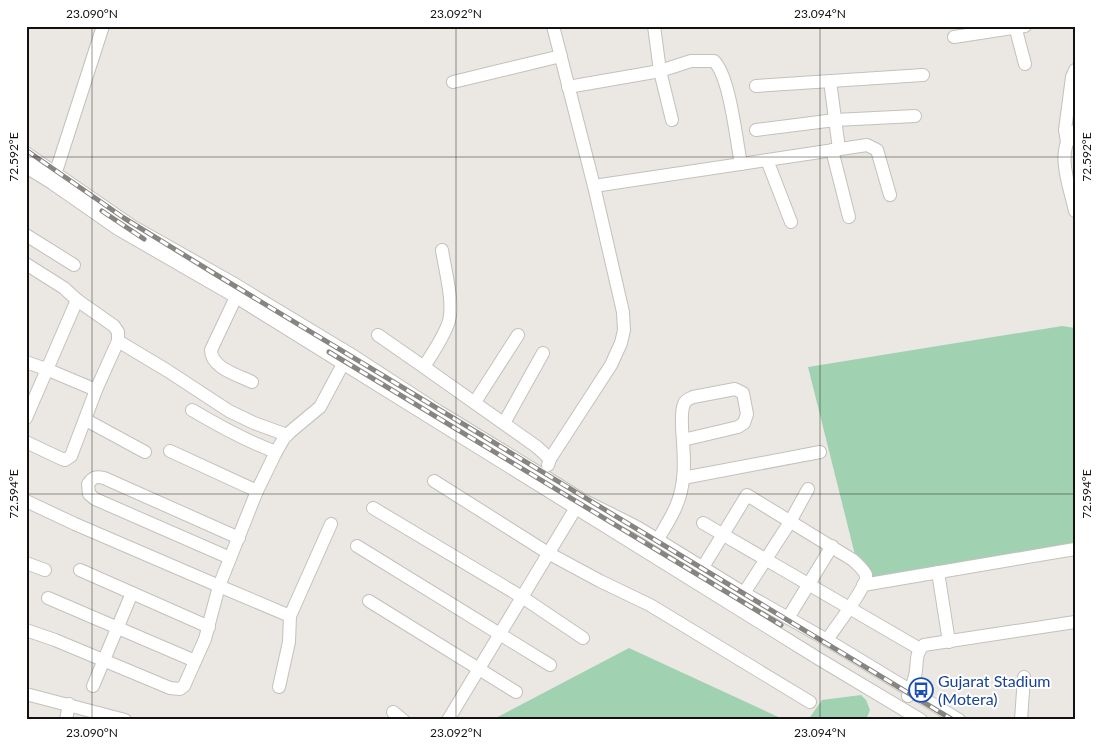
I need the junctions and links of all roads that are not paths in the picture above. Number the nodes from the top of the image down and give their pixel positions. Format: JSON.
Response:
{"nodes":[{"id":1,"x":103,"y":26,"type":"edge"},
{"id":2,"x":553,"y":26,"type":"edge"},
{"id":3,"x":654,"y":26,"type":"edge"},
{"id":4,"x":1018,"y":27,"type":"edge"},
{"id":5,"x":954,"y":37,"type":"dead end"},
{"id":6,"x":560,"y":56,"type":"junction"},
{"id":7,"x":1025,"y":64,"type":"dead end"},
{"id":8,"x":1075,"y":70,"type":"edge"},
{"id":9,"x":660,"y":71,"type":"junction"},
{"id":10,"x":923,"y":75,"type":"dead end"},
{"id":11,"x":830,"y":81,"type":"junction"},
{"id":12,"x":453,"y":82,"type":"dead end"},
{"id":13,"x":756,"y":86,"type":"dead end"},
{"id":14,"x":568,"y":87,"type":"junction"},
{"id":15,"x":915,"y":116,"type":"dead end"},
{"id":16,"x":672,"y":120,"type":"dead end"},
{"id":17,"x":835,"y":120,"type":"junction"},
{"id":18,"x":756,"y":130,"type":"dead end"},
{"id":19,"x":1075,"y":131,"type":"edge"},
{"id":20,"x":1066,"y":142,"type":"junction"},
{"id":21,"x":835,"y":149,"type":"junction"},
{"id":22,"x":26,"y":154,"type":"edge"},
{"id":23,"x":767,"y":160,"type":"junction"},
{"id":24,"x":741,"y":164,"type":"junction"},
{"id":25,"x":26,"y":167,"type":"edge"},
{"id":26,"x":1070,"y":167,"type":"edge"},
{"id":27,"x":54,"y":178,"type":"junction"},
{"id":28,"x":594,"y":186,"type":"junction"},
{"id":29,"x":890,"y":195,"type":"dead end"},
{"id":30,"x":1075,"y":211,"type":"edge"},
{"id":31,"x":849,"y":217,"type":"dead end"},
{"id":32,"x":791,"y":222,"type":"dead end"},
{"id":33,"x":26,"y":235,"type":"edge"},
{"id":34,"x":442,"y":250,"type":"dead end"},
{"id":35,"x":26,"y":264,"type":"edge"},
{"id":36,"x":74,"y":265,"type":"dead end"},
{"id":37,"x":236,"y":297,"type":"junction"},
{"id":38,"x":76,"y":300,"type":"junction"},
{"id":39,"x":518,"y":334,"type":"dead end"},
{"id":40,"x":378,"y":335,"type":"dead end"},
{"id":41,"x":118,"y":341,"type":"junction"},
{"id":42,"x":543,"y":353,"type":"dead end"},
{"id":43,"x":26,"y":362,"type":"edge"},
{"id":44,"x":343,"y":364,"type":"junction"},
{"id":45,"x":424,"y":367,"type":"junction"},
{"id":46,"x":46,"y":369,"type":"junction"},
{"id":47,"x":252,"y":382,"type":"dead end"},
{"id":48,"x":96,"y":390,"type":"junction"},
{"id":49,"x":475,"y":402,"type":"junction"},
{"id":50,"x":29,"y":404,"type":"edge"},
{"id":51,"x":192,"y":410,"type":"dead end"},
{"id":52,"x":26,"y":418,"type":"edge"},
{"id":53,"x":86,"y":420,"type":"junction"},
{"id":54,"x":504,"y":423,"type":"junction"},
{"id":55,"x":287,"y":435,"type":"junction"},
{"id":56,"x":683,"y":440,"type":"junction"},
{"id":57,"x":26,"y":442,"type":"edge"},
{"id":58,"x":170,"y":451,"type":"dead end"},
{"id":59,"x":145,"y":452,"type":"dead end"},
{"id":60,"x":276,"y":452,"type":"junction"},
{"id":61,"x":820,"y":452,"type":"dead end"},
{"id":62,"x":550,"y":459,"type":"junction"},
{"id":63,"x":683,"y":478,"type":"junction"},
{"id":64,"x":434,"y":481,"type":"dead end"},
{"id":65,"x":543,"y":482,"type":"junction"},
{"id":66,"x":808,"y":489,"type":"dead end"},
{"id":67,"x":257,"y":491,"type":"junction"},
{"id":68,"x":26,"y":501,"type":"edge"},
{"id":69,"x":578,"y":503,"type":"junction"},
{"id":70,"x":373,"y":508,"type":"dead end"},
{"id":71,"x":790,"y":522,"type":"junction"},
{"id":72,"x":703,"y":523,"type":"dead end"},
{"id":73,"x":331,"y":524,"type":"dead end"},
{"id":74,"x":722,"y":535,"type":"junction"},
{"id":75,"x":239,"y":538,"type":"junction"},
{"id":76,"x":658,"y":539,"type":"junction"},
{"id":77,"x":357,"y":546,"type":"dead end"},
{"id":78,"x":832,"y":546,"type":"junction"},
{"id":79,"x":1075,"y":548,"type":"edge"},
{"id":80,"x":548,"y":553,"type":"junction"},
{"id":81,"x":230,"y":558,"type":"junction"},
{"id":82,"x":766,"y":560,"type":"junction"},
{"id":83,"x":26,"y":563,"type":"edge"},
{"id":84,"x":703,"y":567,"type":"junction"},
{"id":85,"x":45,"y":570,"type":"dead end"},
{"id":86,"x":80,"y":570,"type":"dead end"},
{"id":87,"x":938,"y":572,"type":"junction"},
{"id":88,"x":808,"y":585,"type":"junction"},
{"id":89,"x":863,"y":585,"type":"junction"},
{"id":90,"x":218,"y":586,"type":"junction"},
{"id":91,"x":132,"y":593,"type":"junction"},
{"id":92,"x":744,"y":593,"type":"junction"},
{"id":93,"x":522,"y":597,"type":"junction"},
{"id":94,"x":48,"y":598,"type":"dead end"},
{"id":95,"x":369,"y":601,"type":"dead end"},
{"id":96,"x":849,"y":608,"type":"junction"},
{"id":97,"x":290,"y":616,"type":"junction"},
{"id":98,"x":788,"y":618,"type":"junction"},
{"id":99,"x":1075,"y":622,"type":"edge"},
{"id":100,"x":118,"y":626,"type":"junction"},
{"id":101,"x":209,"y":627,"type":"junction"},
{"id":102,"x":26,"y":630,"type":"edge"},
{"id":103,"x":500,"y":634,"type":"junction"},
{"id":104,"x":584,"y":638,"type":"dead end"},
{"id":105,"x":826,"y":640,"type":"junction"},
{"id":106,"x":948,"y":642,"type":"junction"},
{"id":107,"x":920,"y":649,"type":"junction"},
{"id":108,"x":195,"y":661,"type":"junction"},
{"id":109,"x":103,"y":662,"type":"junction"},
{"id":110,"x":550,"y":665,"type":"dead end"},
{"id":111,"x":479,"y":668,"type":"junction"},
{"id":112,"x":1024,"y":677,"type":"dead end"},
{"id":113,"x":94,"y":686,"type":"dead end"},
{"id":114,"x":279,"y":687,"type":"dead end"},
{"id":115,"x":910,"y":691,"type":"junction"},
{"id":116,"x":516,"y":692,"type":"dead end"},
{"id":117,"x":26,"y":694,"type":"edge"},
{"id":118,"x":810,"y":702,"type":"dead end"},
{"id":119,"x":69,"y":704,"type":"junction"},
{"id":120,"x":901,"y":708,"type":"junction"},
{"id":121,"x":66,"y":720,"type":"edge"},
{"id":122,"x":125,"y":720,"type":"edge"},
{"id":123,"x":448,"y":720,"type":"edge"},
{"id":124,"x":921,"y":720,"type":"edge"},
{"id":125,"x":959,"y":720,"type":"edge"},
{"id":126,"x":1021,"y":720,"type":"edge"}],
"edges":[{"from":1,"to":27,"type":"street"},
{"from":2,"to":6,"type":"street"},
{"from":3,"to":9,"type":"street"},
{"from":4,"to":5,"type":"street"},
{"from":4,"to":7,"type":"street"},
{"from":6,"to":12,"type":"street"},
{"from":6,"to":14,"type":"street"},
{"from":8,"to":20,"type":"street"},
{"from":9,"to":14,"type":"street"},
{"from":9,"to":16,"type":"street"},
{"from":9,"to":24,"type":"street"},
{"from":10,"to":11,"type":"street"},
{"from":11,"to":13,"type":"street"},
{"from":11,"to":17,"type":"street"},
{"from":14,"to":28,"type":"street"},
{"from":15,"to":17,"type":"street"},
{"from":17,"to":18,"type":"street"},
{"from":17,"to":21,"type":"street"},
{"from":19,"to":20,"type":"street"},
{"from":20,"to":26,"type":"street"},
{"from":21,"to":23,"type":"street"},
{"from":21,"to":29,"type":"street"},
{"from":21,"to":31,"type":"street"},
{"from":22,"to":27,"type":"street"},
{"from":23,"to":24,"type":"street"},
{"from":23,"to":32,"type":"street"},
{"from":24,"to":28,"type":"street"},
{"from":25,"to":27,"type":"street"},
{"from":26,"to":30,"type":"street"},
{"from":27,"to":37,"type":"street"},
{"from":27,"to":65,"type":"street"},
{"from":28,"to":62,"type":"street"},
{"from":33,"to":36,"type":"street"},
{"from":34,"to":45,"type":"street"},
{"from":35,"to":38,"type":"street"},
{"from":37,"to":44,"type":"street"},
{"from":37,"to":47,"type":"street"},
{"from":38,"to":41,"type":"street"},
{"from":38,"to":46,"type":"street"},
{"from":39,"to":49,"type":"street"},
{"from":40,"to":45,"type":"street"},
{"from":41,"to":48,"type":"street"},
{"from":41,"to":55,"type":"street"},
{"from":42,"to":54,"type":"street"},
{"from":43,"to":46,"type":"street"},
{"from":44,"to":55,"type":"street"},
{"from":44,"to":65,"type":"street"},
{"from":45,"to":49,"type":"street"},
{"from":46,"to":48,"type":"street"},
{"from":46,"to":50,"type":"street"},
{"from":48,"to":53,"type":"street"},
{"from":49,"to":54,"type":"street"},
{"from":50,"to":52,"type":"street"},
{"from":51,"to":60,"type":"street"},
{"from":53,"to":57,"type":"street"},
{"from":53,"to":59,"type":"street"},
{"from":54,"to":62,"type":"street"},
{"from":55,"to":60,"type":"street"},
{"from":56,"to":56,"type":"street"},
{"from":56,"to":63,"type":"street"},
{"from":58,"to":67,"type":"street"},
{"from":60,"to":67,"type":"street"},
{"from":61,"to":63,"type":"street"},
{"from":62,"to":65,"type":"street"},
{"from":63,"to":76,"type":"street"},
{"from":64,"to":80,"type":"street"},
{"from":65,"to":69,"type":"street"},
{"from":66,"to":71,"type":"street"},
{"from":67,"to":75,"type":"street"},
{"from":68,"to":90,"type":"street"},
{"from":69,"to":76,"type":"street"},
{"from":69,"to":80,"type":"street"},
{"from":69,"to":120,"type":"street"},
{"from":70,"to":93,"type":"street"},
{"from":71,"to":74,"type":"street"},
{"from":71,"to":78,"type":"street"},
{"from":71,"to":82,"type":"street"},
{"from":72,"to":74,"type":"street"},
{"from":73,"to":97,"type":"street"},
{"from":74,"to":82,"type":"street"},
{"from":74,"to":84,"type":"street"},
{"from":75,"to":81,"type":"street"},
{"from":75,"to":81,"type":"street"},
{"from":76,"to":84,"type":"street"},
{"from":77,"to":103,"type":"street"},
{"from":78,"to":88,"type":"street"},
{"from":78,"to":89,"type":"street"},
{"from":79,"to":87,"type":"street"},
{"from":80,"to":93,"type":"street"},
{"from":80,"to":118,"type":"street"},
{"from":81,"to":90,"type":"street"},
{"from":82,"to":88,"type":"street"},
{"from":82,"to":92,"type":"street"},
{"from":83,"to":85,"type":"street"},
{"from":84,"to":92,"type":"street"},
{"from":86,"to":91,"type":"street"},
{"from":87,"to":89,"type":"street"},
{"from":87,"to":106,"type":"street"},
{"from":88,"to":96,"type":"street"},
{"from":88,"to":98,"type":"street"},
{"from":89,"to":96,"type":"street"},
{"from":90,"to":97,"type":"street"},
{"from":90,"to":101,"type":"street"},
{"from":91,"to":100,"type":"street"},
{"from":91,"to":101,"type":"street"},
{"from":92,"to":98,"type":"street"},
{"from":93,"to":103,"type":"street"},
{"from":93,"to":104,"type":"street"},
{"from":94,"to":100,"type":"street"},
{"from":95,"to":111,"type":"street"},
{"from":96,"to":105,"type":"street"},
{"from":96,"to":107,"type":"street"},
{"from":97,"to":114,"type":"street"},
{"from":98,"to":105,"type":"street"},
{"from":99,"to":106,"type":"street"},
{"from":100,"to":108,"type":"street"},
{"from":100,"to":109,"type":"street"},
{"from":101,"to":108,"type":"street"},
{"from":102,"to":109,"type":"street"},
{"from":103,"to":110,"type":"street"},
{"from":103,"to":111,"type":"street"},
{"from":105,"to":115,"type":"street"},
{"from":106,"to":107,"type":"street"},
{"from":107,"to":115,"type":"street"},
{"from":108,"to":109,"type":"street"},
{"from":109,"to":113,"type":"street"},
{"from":111,"to":116,"type":"street"},
{"from":111,"to":123,"type":"street"},
{"from":112,"to":126,"type":"street"},
{"from":115,"to":120,"type":"street"},
{"from":115,"to":125,"type":"street"},
{"from":117,"to":119,"type":"street"},
{"from":119,"to":121,"type":"street"},
{"from":119,"to":122,"type":"street"},
{"from":120,"to":124,"type":"street"}]}
